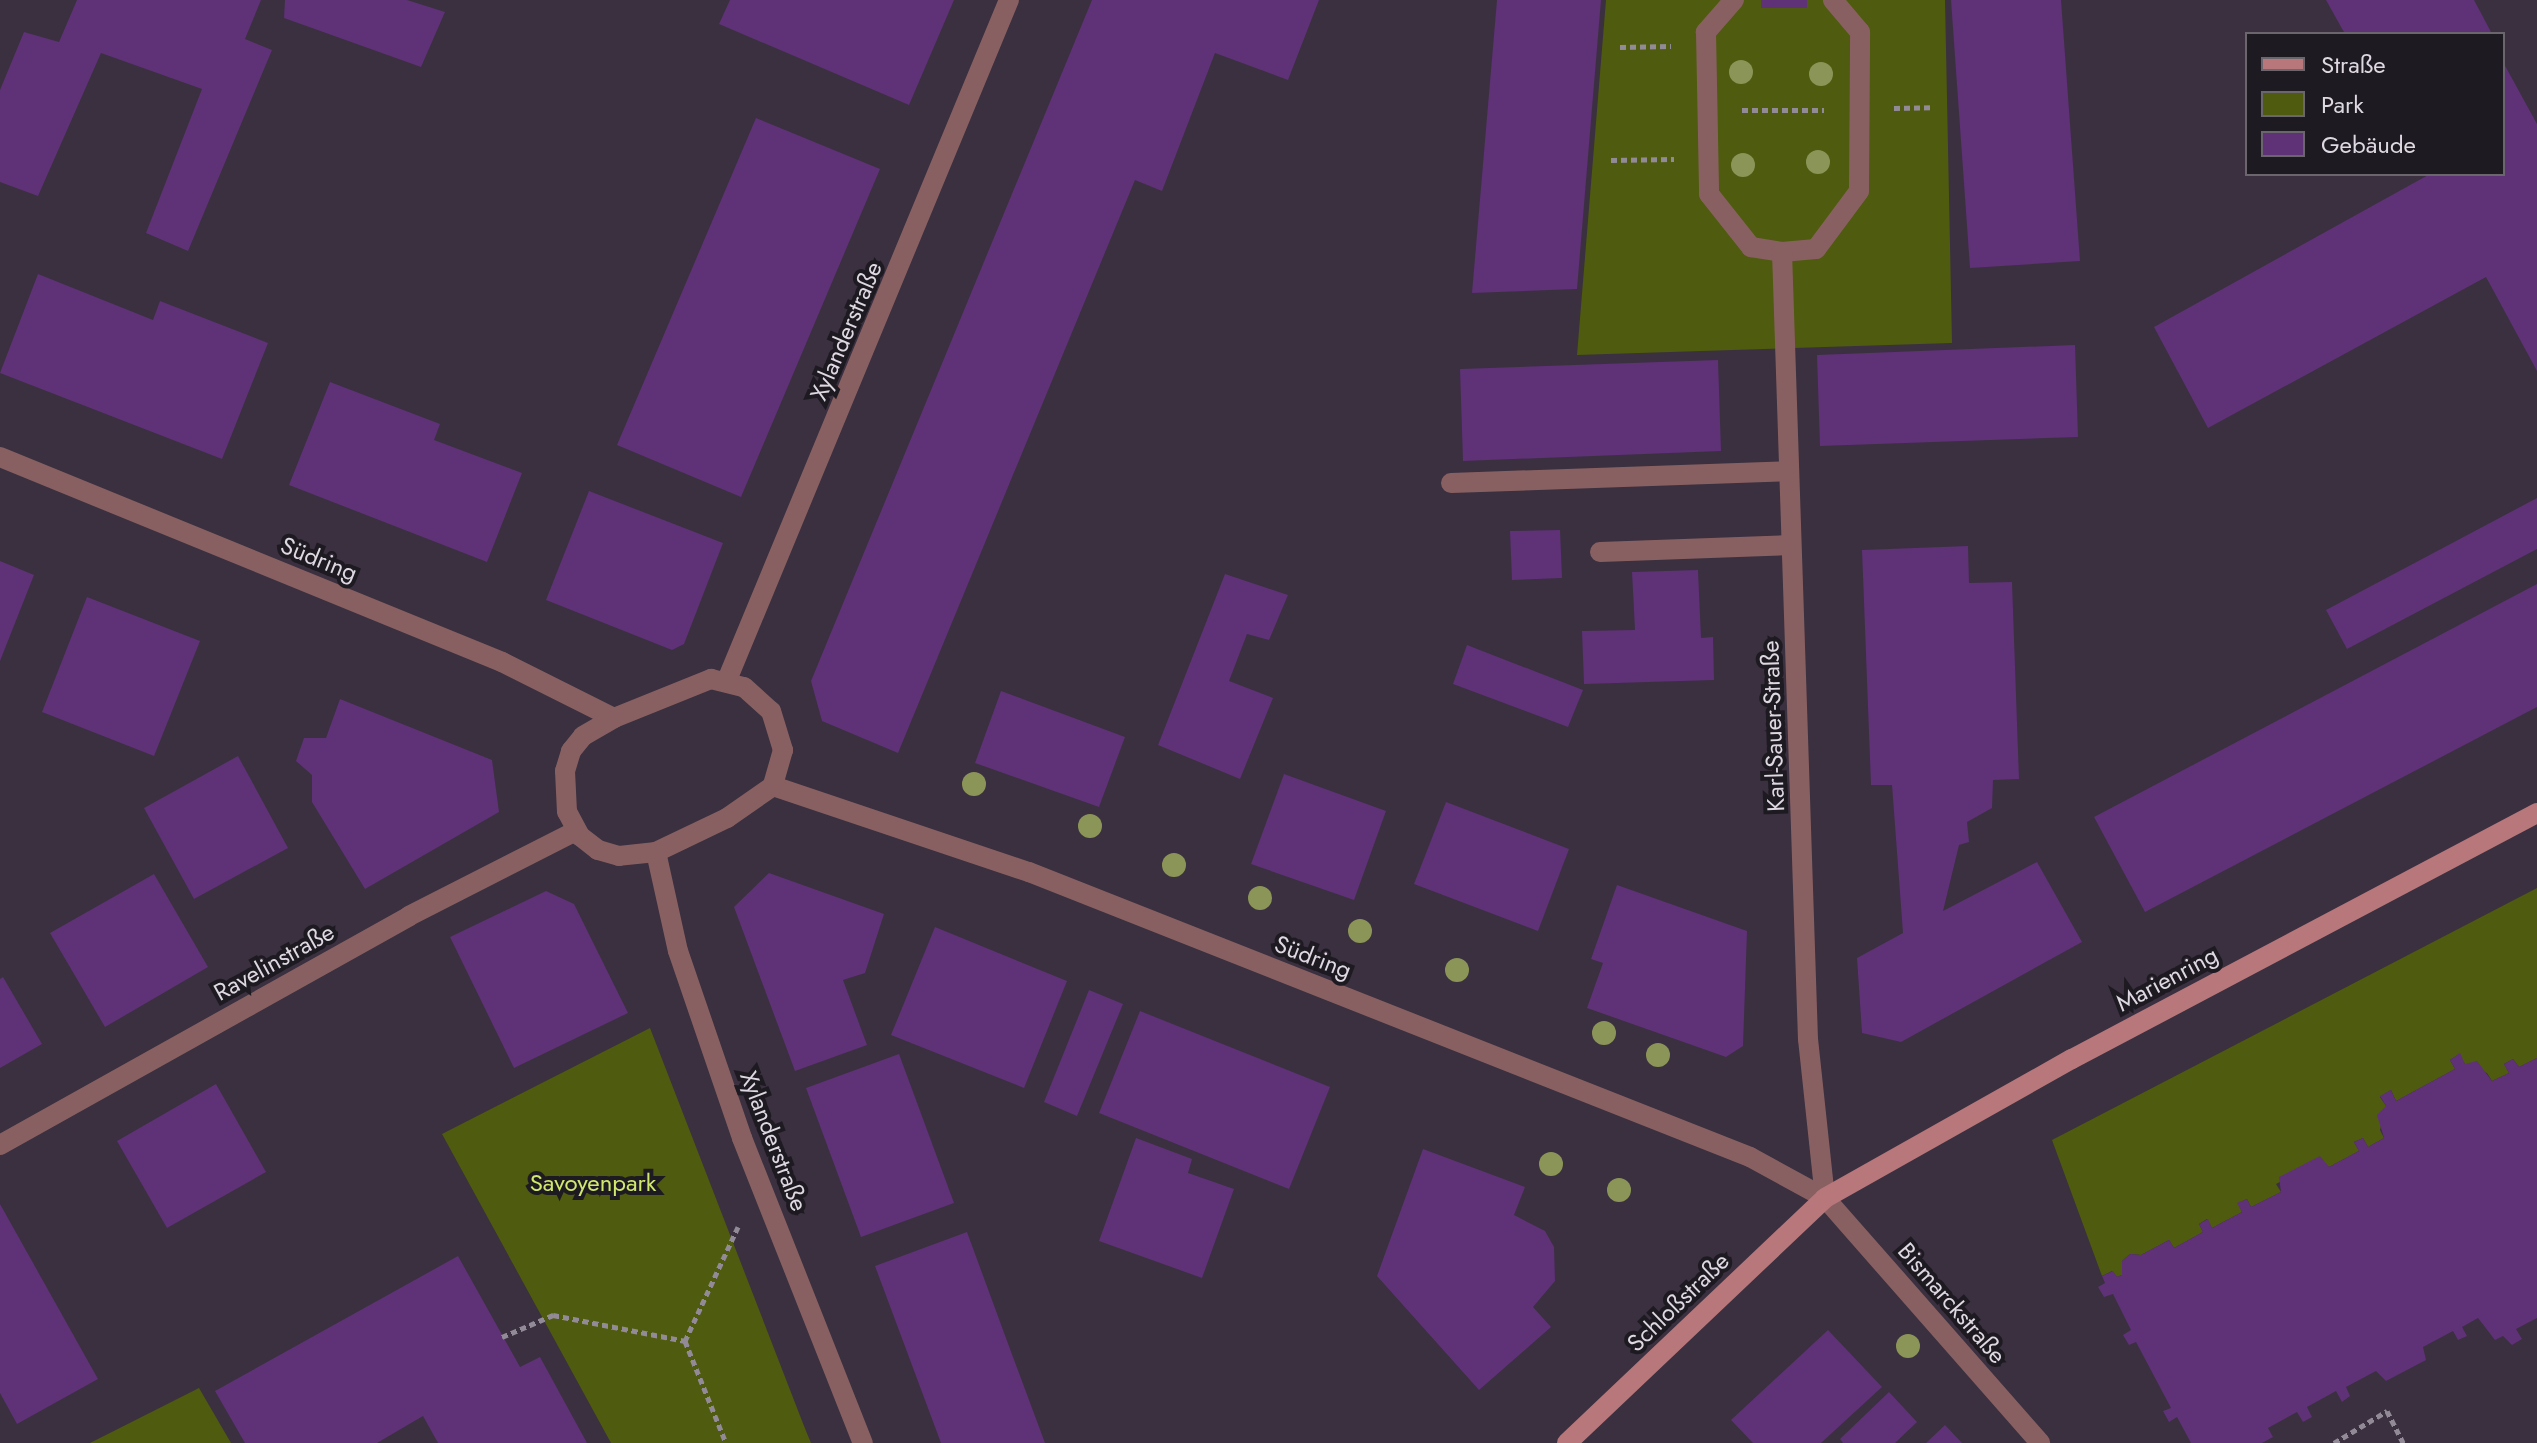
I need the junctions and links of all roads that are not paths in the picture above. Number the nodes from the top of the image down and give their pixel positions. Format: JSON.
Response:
{"nodes":[{"id":1,"x":1009,"y":0,"type":"edge"},
{"id":2,"x":1734,"y":0,"type":"edge"},
{"id":3,"x":1833,"y":0,"type":"edge"},
{"id":4,"x":1782,"y":252,"type":"junction"},
{"id":5,"x":0,"y":457,"type":"edge"},
{"id":6,"x":1788,"y":471,"type":"junction"},
{"id":7,"x":1451,"y":483,"type":"dead end"},
{"id":8,"x":1791,"y":545,"type":"junction"},
{"id":9,"x":1600,"y":552,"type":"dead end"},
{"id":10,"x":727,"y":680,"type":"junction"},
{"id":11,"x":614,"y":718,"type":"junction"},
{"id":12,"x":773,"y":786,"type":"junction"},
{"id":13,"x":2537,"y":813,"type":"edge"},
{"id":14,"x":576,"y":831,"type":"junction"},
{"id":15,"x":656,"y":852,"type":"junction"},
{"id":16,"x":0,"y":1145,"type":"edge"},
{"id":17,"x":1825,"y":1198,"type":"junction"},
{"id":18,"x":863,"y":1443,"type":"edge"},
{"id":19,"x":1567,"y":1443,"type":"edge"},
{"id":20,"x":2040,"y":1443,"type":"edge"}],
"edges":[{"from":1,"to":10,"type":"street","name":"Xylanderstraße"},
{"from":2,"to":4,"type":"street"},
{"from":3,"to":4,"type":"street"},
{"from":4,"to":6,"type":"street","name":"Karl-Sauer-Straße"},
{"from":5,"to":11,"type":"street","name":"Südring"},
{"from":6,"to":7,"type":"street"},
{"from":6,"to":8,"type":"street","name":"Karl-Sauer-Straße"},
{"from":8,"to":9,"type":"street"},
{"from":8,"to":17,"type":"street","name":"Karl-Sauer-Straße"},
{"from":10,"to":11,"type":"street"},
{"from":10,"to":12,"type":"street"},
{"from":11,"to":14,"type":"street"},
{"from":12,"to":15,"type":"street"},
{"from":12,"to":17,"type":"street","name":"Südring"},
{"from":13,"to":17,"type":"main road","name":"Marienring"},
{"from":14,"to":15,"type":"street"},
{"from":14,"to":16,"type":"street","name":"Ravelinstraße"},
{"from":15,"to":18,"type":"street","name":"Xylanderstraße"},
{"from":17,"to":19,"type":"main road","name":"Schloßstraße"},
{"from":17,"to":20,"type":"street","name":"Bismarckstraße"}]}
